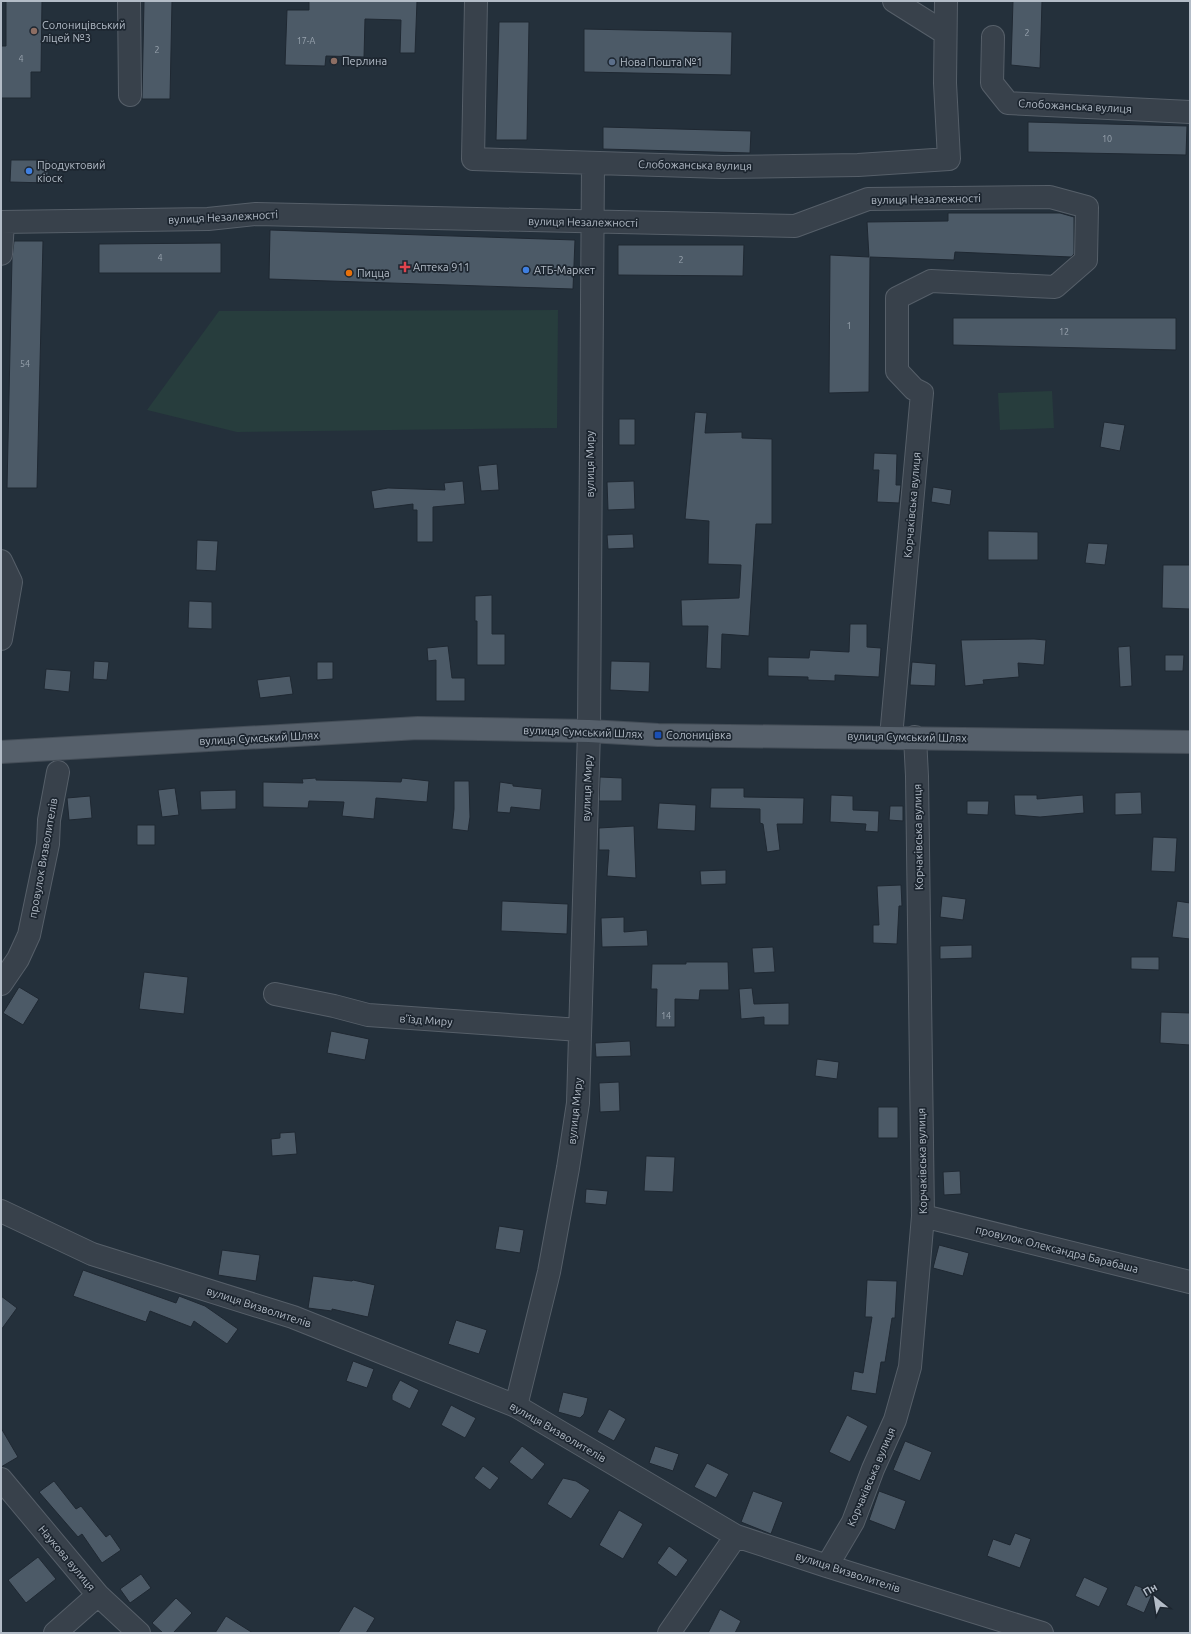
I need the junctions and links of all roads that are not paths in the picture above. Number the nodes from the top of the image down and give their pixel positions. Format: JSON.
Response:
{"nodes":[{"id":1,"x":129,"y":1,"type":"edge"},
{"id":2,"x":476,"y":1,"type":"edge"},
{"id":3,"x":894,"y":1,"type":"edge"},
{"id":4,"x":946,"y":1,"type":"edge"},
{"id":5,"x":945,"y":33,"type":"junction"},
{"id":6,"x":993,"y":38,"type":"dead end"},
{"id":7,"x":130,"y":95,"type":"dead end"},
{"id":8,"x":1190,"y":112,"type":"edge"},
{"id":9,"x":593,"y":163,"type":"junction"},
{"id":10,"x":2,"y":222,"type":"edge"},
{"id":11,"x":593,"y":222,"type":"junction"},
{"id":12,"x":1,"y":254,"type":"edge"},
{"id":13,"x":922,"y":394,"type":"joint"},
{"id":14,"x":1,"y":561,"type":"edge"},
{"id":15,"x":1,"y":638,"type":"edge"},
{"id":16,"x":589,"y":731,"type":"junction"},
{"id":17,"x":891,"y":737,"type":"junction"},
{"id":18,"x":915,"y":737,"type":"junction"},
{"id":19,"x":1190,"y":742,"type":"edge"},
{"id":20,"x":1,"y":752,"type":"edge"},
{"id":21,"x":58,"y":772,"type":"dead end"},
{"id":22,"x":1,"y":984,"type":"edge"},
{"id":23,"x":275,"y":994,"type":"dead end"},
{"id":24,"x":580,"y":1030,"type":"junction"},
{"id":25,"x":1,"y":1211,"type":"edge"},
{"id":26,"x":923,"y":1216,"type":"junction"},
{"id":27,"x":1190,"y":1282,"type":"edge"},
{"id":28,"x":516,"y":1406,"type":"junction"},
{"id":29,"x":1,"y":1479,"type":"edge"},
{"id":30,"x":736,"y":1536,"type":"junction"},
{"id":31,"x":827,"y":1566,"type":"junction"},
{"id":32,"x":98,"y":1595,"type":"junction"},
{"id":33,"x":55,"y":1633,"type":"edge"},
{"id":34,"x":139,"y":1633,"type":"edge"},
{"id":35,"x":669,"y":1633,"type":"edge"},
{"id":36,"x":1042,"y":1633,"type":"edge"}],
"edges":[{"from":1,"to":7,"type":"street"},
{"from":2,"to":9,"type":"street","name":"Слобожанська вулиця"},
{"from":3,"to":5,"type":"street"},
{"from":4,"to":5,"type":"street","name":"Слобожанська вулиця"},
{"from":5,"to":9,"type":"street","name":"Слобожанська вулиця"},
{"from":6,"to":8,"type":"street","name":"Слобожанська вулиця"},
{"from":9,"to":11,"type":"street","name":"вулиця Миру"},
{"from":10,"to":11,"type":"street","name":"вулиця Незалежності"},
{"from":10,"to":12,"type":"street"},
{"from":11,"to":13,"type":"street","name":"вулиця Незалежності"},
{"from":11,"to":16,"type":"street","name":"вулиця Миру"},
{"from":13,"to":17,"type":"street","name":"Корчаківська вулиця"},
{"from":14,"to":15,"type":"street"},
{"from":16,"to":17,"type":"main road","name":"вулиця Сумський Шлях"},
{"from":16,"to":20,"type":"main road","name":"вулиця Сумський Шлях"},
{"from":16,"to":24,"type":"street","name":"вулиця Миру"},
{"from":17,"to":18,"type":"main road","name":"вулиця Сумський Шлях"},
{"from":18,"to":19,"type":"main road","name":"вулиця Сумський Шлях"},
{"from":18,"to":26,"type":"street","name":"Корчаківська вулиця"},
{"from":21,"to":22,"type":"street","name":"провулок Визволителів"},
{"from":23,"to":24,"type":"street","name":"в'їзд Миру"},
{"from":24,"to":28,"type":"street","name":"вулиця Миру"},
{"from":25,"to":28,"type":"street","name":"вулиця Визволителів"},
{"from":26,"to":27,"type":"street","name":"провулок Олександра Барабаша"},
{"from":26,"to":31,"type":"street","name":"Корчаківська вулиця"},
{"from":28,"to":30,"type":"street","name":"вулиця Визволителів"},
{"from":29,"to":32,"type":"street","name":"Наукова вулиця"},
{"from":30,"to":31,"type":"street","name":"вулиця Визволителів"},
{"from":30,"to":35,"type":"street"},
{"from":31,"to":36,"type":"street","name":"вулиця Визволителів"},
{"from":32,"to":33,"type":"street"},
{"from":32,"to":34,"type":"street","name":"Наукова вулиця"}]}
